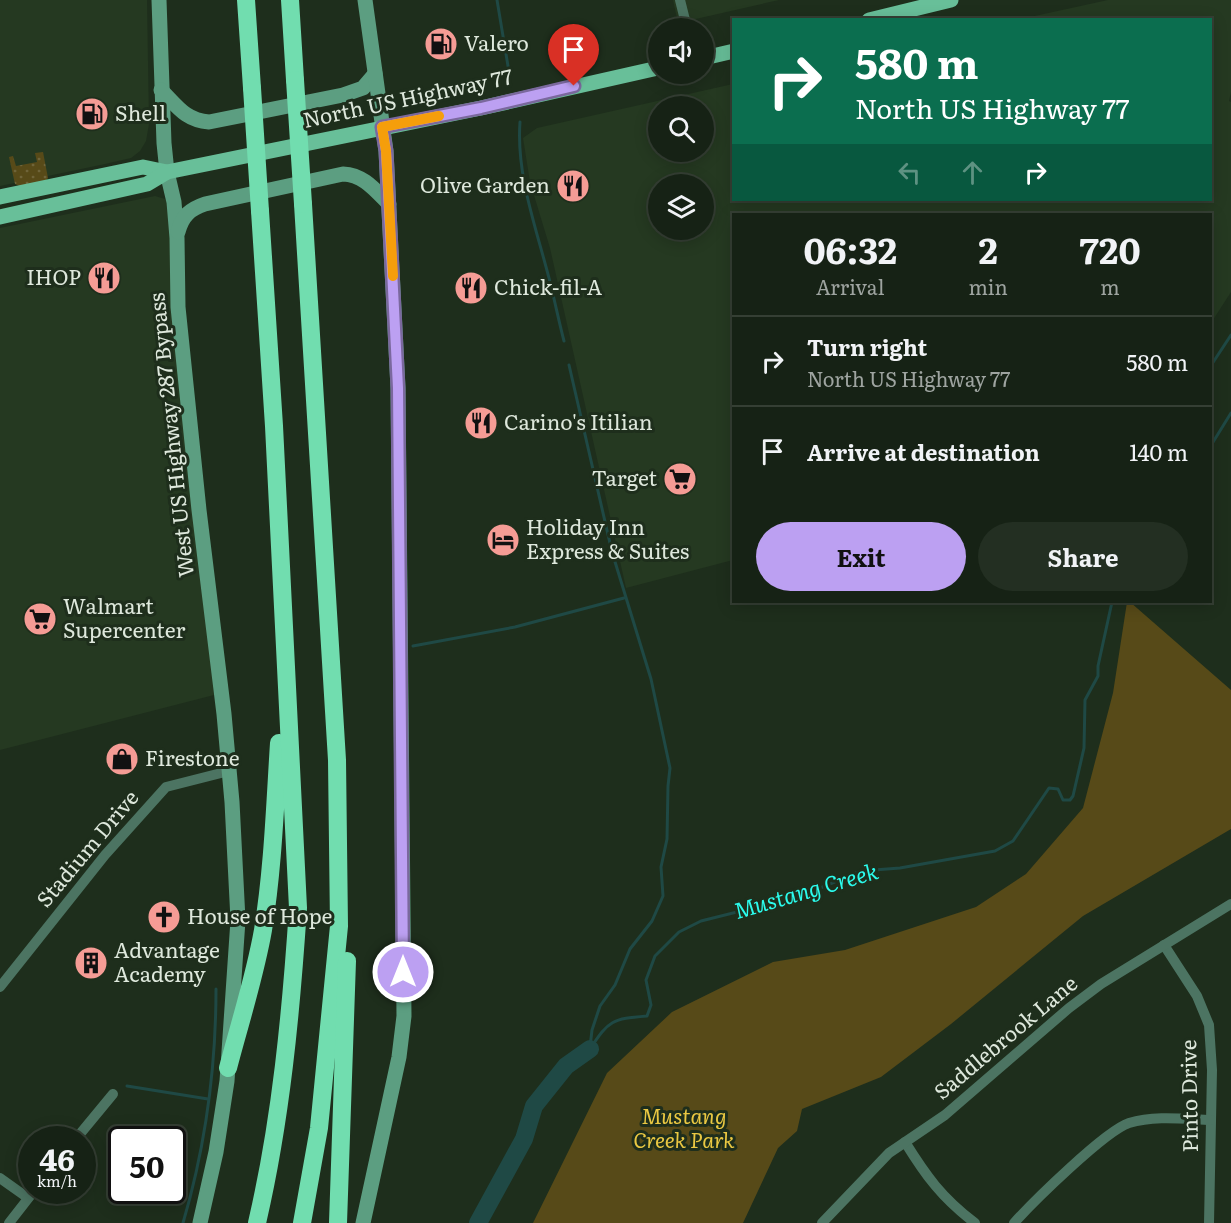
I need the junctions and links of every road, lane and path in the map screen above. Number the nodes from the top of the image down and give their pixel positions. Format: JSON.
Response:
{"nodes":[{"id":1,"x":159,"y":0,"type":"edge"},
{"id":2,"x":246,"y":0,"type":"edge"},
{"id":3,"x":290,"y":0,"type":"edge"},
{"id":4,"x":365,"y":0,"type":"edge"},
{"id":5,"x":680,"y":0,"type":"edge"},
{"id":6,"x":951,"y":0,"type":"edge"},
{"id":7,"x":684,"y":18,"type":"edge"},
{"id":8,"x":877,"y":18,"type":"edge"},
{"id":9,"x":732,"y":51,"type":"edge"},
{"id":10,"x":714,"y":56,"type":"edge"},
{"id":11,"x":648,"y":70,"type":"edge"},
{"id":12,"x":375,"y":74,"type":"junction"},
{"id":13,"x":160,"y":90,"type":"junction"},
{"id":14,"x":382,"y":127,"type":"junction"},
{"id":15,"x":167,"y":172,"type":"junction"},
{"id":16,"x":0,"y":197,"type":"edge"},
{"id":17,"x":389,"y":204,"type":"junction"},
{"id":18,"x":0,"y":217,"type":"edge"},
{"id":19,"x":177,"y":238,"type":"junction"},
{"id":20,"x":286,"y":678,"type":"junction"},
{"id":21,"x":229,"y":771,"type":"junction"},
{"id":22,"x":339,"y":902,"type":"junction"},
{"id":23,"x":1231,"y":904,"type":"edge"},
{"id":24,"x":1164,"y":945,"type":"junction"},
{"id":25,"x":0,"y":987,"type":"edge"},
{"id":26,"x":228,"y":1068,"type":"junction"},
{"id":27,"x":113,"y":1094,"type":"dead end"},
{"id":28,"x":1211,"y":1120,"type":"junction"},
{"id":29,"x":87,"y":1126,"type":"edge"},
{"id":30,"x":905,"y":1142,"type":"junction"},
{"id":31,"x":0,"y":1178,"type":"edge"},
{"id":32,"x":18,"y":1188,"type":"edge"},
{"id":33,"x":24,"y":1204,"type":"edge"},
{"id":34,"x":9,"y":1223,"type":"edge"},
{"id":35,"x":200,"y":1223,"type":"edge"},
{"id":36,"x":257,"y":1223,"type":"edge"},
{"id":37,"x":302,"y":1223,"type":"edge"},
{"id":38,"x":338,"y":1223,"type":"edge"},
{"id":39,"x":363,"y":1223,"type":"edge"},
{"id":40,"x":822,"y":1223,"type":"edge"},
{"id":41,"x":975,"y":1223,"type":"edge"},
{"id":42,"x":1014,"y":1223,"type":"edge"},
{"id":43,"x":1209,"y":1223,"type":"edge"}],
"edges":[{"from":1,"to":13,"type":"main road","name":"West US Highway 287 Bypass"},
{"from":2,"to":20,"type":"highway","bridge":true},
{"from":3,"to":22,"type":"highway","bridge":true},
{"from":4,"to":12,"type":"main road"},
{"from":5,"to":7,"type":"street"},
{"from":6,"to":8,"type":"main road"},
{"from":9,"to":10,"type":"main road"},
{"from":11,"to":14,"type":"main road","name":"North US Highway 77"},
{"from":12,"to":13,"type":"main road"},
{"from":12,"to":14,"type":"main road"},
{"from":13,"to":15,"type":"main road","name":"West US Highway 287 Bypass"},
{"from":14,"to":15,"type":"main road","name":"North US Highway 77"},
{"from":14,"to":17,"type":"main road"},
{"from":15,"to":16,"type":"main road","name":"North US Highway 77"},
{"from":15,"to":18,"type":"main road","name":"North US Highway 77"},
{"from":15,"to":19,"type":"main road","name":"West US Highway 287 Bypass"},
{"from":17,"to":19,"type":"main road"},
{"from":17,"to":39,"type":"main road"},
{"from":19,"to":21,"type":"main road","name":"West US Highway 287 Bypass"},
{"from":20,"to":26,"type":"highway"},
{"from":20,"to":36,"type":"highway"},
{"from":21,"to":25,"type":"street","name":"Stadium Drive"},
{"from":21,"to":26,"type":"main road","name":"West US Highway 287 Bypass"},
{"from":22,"to":37,"type":"highway"},
{"from":22,"to":38,"type":"highway"},
{"from":23,"to":24,"type":"street","name":"Saddlebrook Lane"},
{"from":24,"to":28,"type":"street","name":"Pinto Drive"},
{"from":24,"to":30,"type":"street","name":"Saddlebrook Lane"},
{"from":26,"to":35,"type":"main road","name":"West US Highway 287 Bypass"},
{"from":27,"to":29,"type":"street"},
{"from":28,"to":42,"type":"street"},
{"from":28,"to":43,"type":"street","name":"Pinto Drive"},
{"from":30,"to":40,"type":"street","name":"Saddlebrook Lane"},
{"from":30,"to":41,"type":"street"},
{"from":31,"to":32,"type":"street"},
{"from":33,"to":34,"type":"street"}]}
